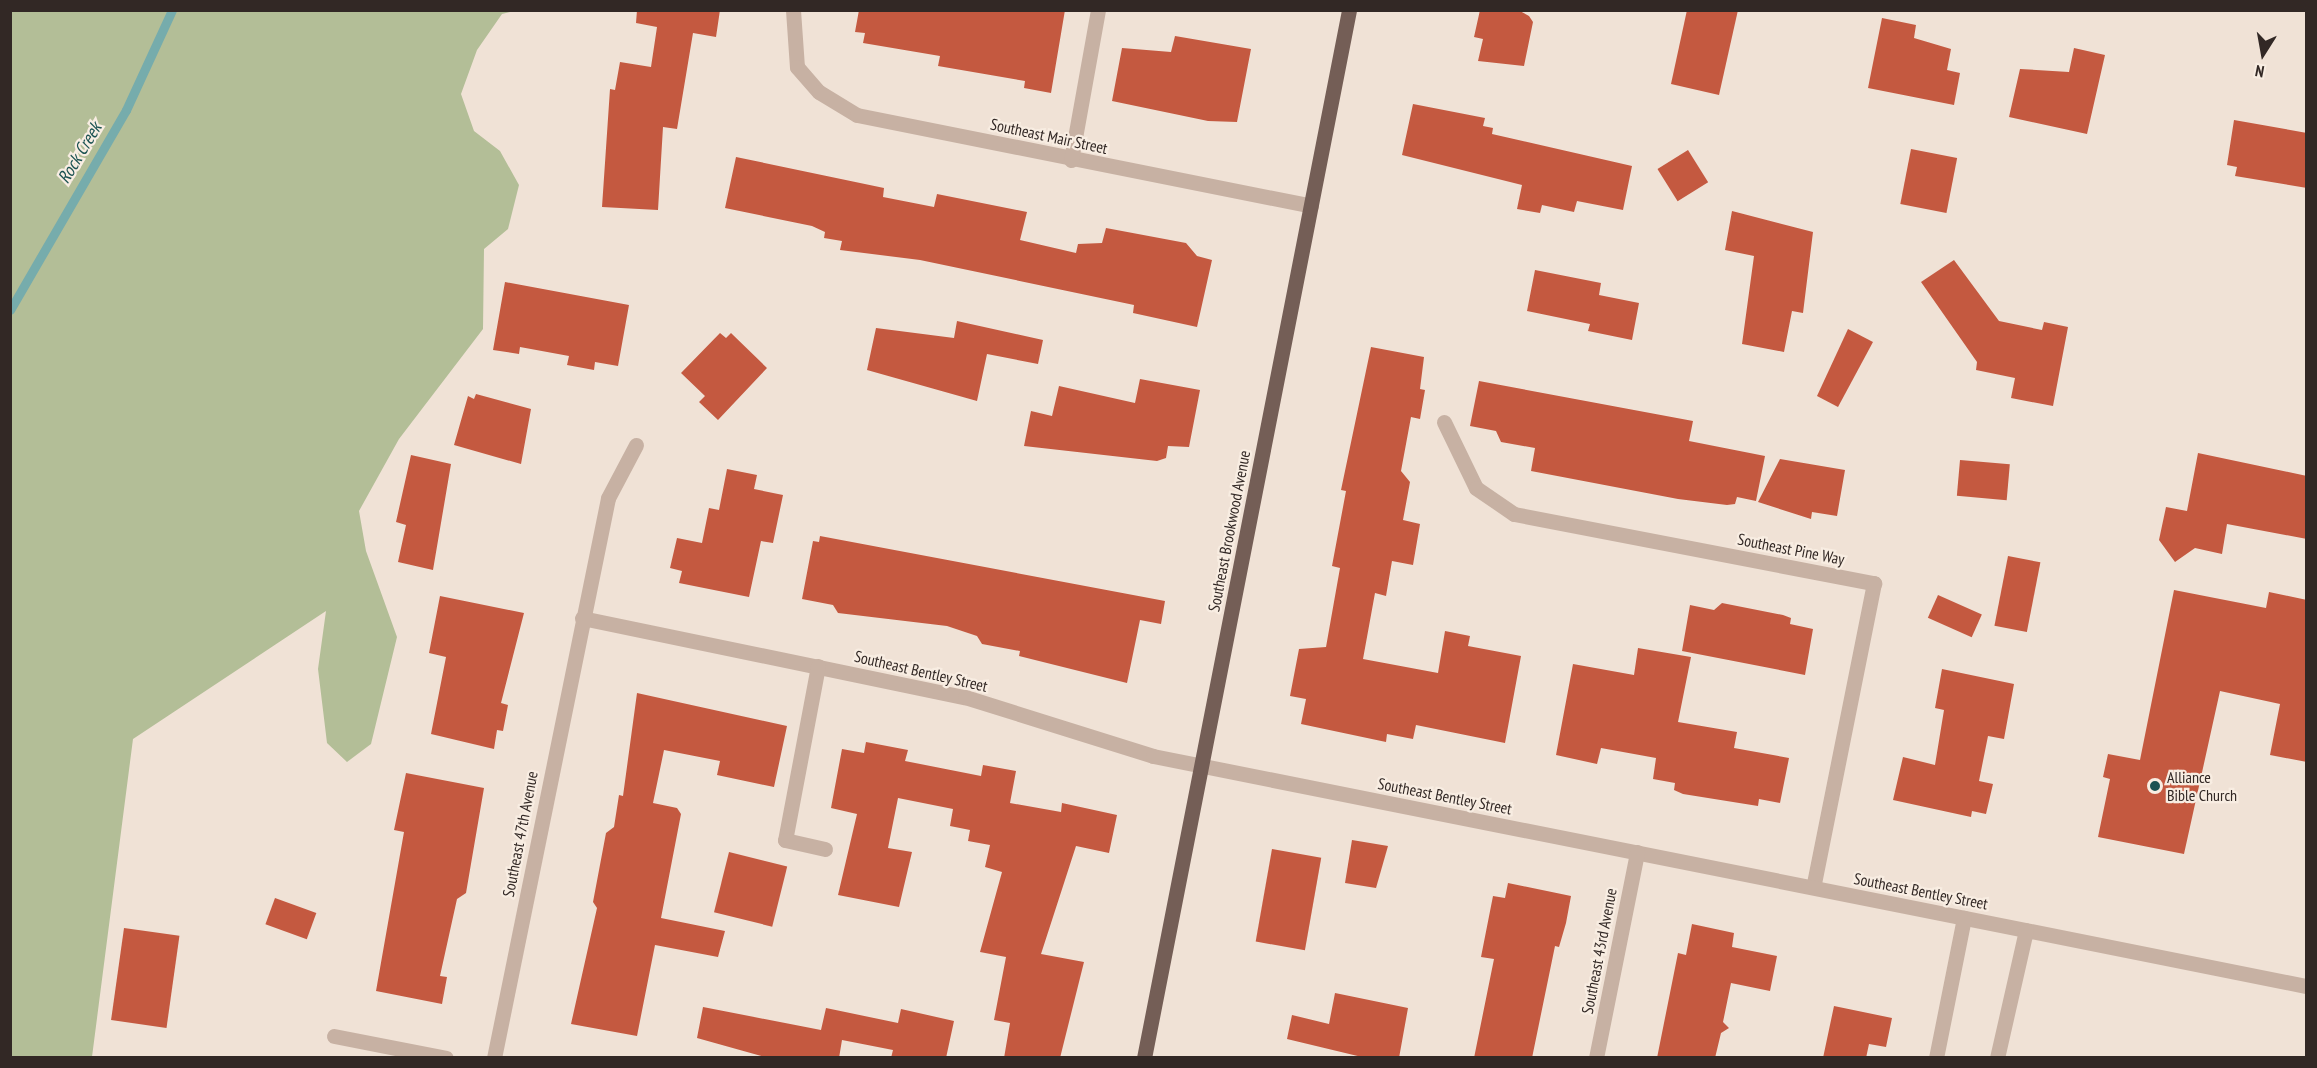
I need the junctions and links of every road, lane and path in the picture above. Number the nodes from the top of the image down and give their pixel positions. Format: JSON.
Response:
{"nodes":[{"id":1,"x":793,"y":10,"type":"edge"},
{"id":2,"x":1098,"y":10,"type":"edge"},
{"id":3,"x":1349,"y":10,"type":"edge"},
{"id":4,"x":1071,"y":159,"type":"junction"},
{"id":5,"x":1311,"y":206,"type":"junction"},
{"id":6,"x":1444,"y":422,"type":"dead end"},
{"id":7,"x":636,"y":445,"type":"dead end"},
{"id":8,"x":582,"y":618,"type":"junction"},
{"id":9,"x":818,"y":666,"type":"junction"},
{"id":10,"x":1201,"y":766,"type":"junction"},
{"id":11,"x":825,"y":849,"type":"dead end"},
{"id":12,"x":1637,"y":852,"type":"junction"},
{"id":13,"x":1813,"y":887,"type":"junction"},
{"id":14,"x":1964,"y":918,"type":"junction"},
{"id":15,"x":2026,"y":930,"type":"junction"},
{"id":16,"x":2307,"y":986,"type":"edge"},
{"id":17,"x":334,"y":1036,"type":"dead end"},
{"id":18,"x":446,"y":1058,"type":"edge"},
{"id":19,"x":494,"y":1058,"type":"edge"},
{"id":20,"x":1144,"y":1058,"type":"edge"},
{"id":21,"x":1596,"y":1058,"type":"edge"},
{"id":22,"x":1936,"y":1058,"type":"edge"},
{"id":23,"x":1997,"y":1058,"type":"edge"}],
"edges":[{"from":1,"to":4,"type":"street","name":"Southeast Mair Street"},
{"from":2,"to":4,"type":"street"},
{"from":3,"to":5,"type":"main road","name":"Southeast Brookwood Avenue"},
{"from":4,"to":5,"type":"street","name":"Southeast Mair Street"},
{"from":5,"to":10,"type":"main road","name":"Southeast Brookwood Avenue"},
{"from":6,"to":13,"type":"street","name":"Southeast Pine Way"},
{"from":7,"to":8,"type":"street","name":"Southeast 47th Avenue"},
{"from":8,"to":9,"type":"street","name":"Southeast Bentley Street"},
{"from":8,"to":19,"type":"street","name":"Southeast 47th Avenue"},
{"from":9,"to":10,"type":"street","name":"Southeast Bentley Street"},
{"from":9,"to":11,"type":"street"},
{"from":10,"to":12,"type":"street","name":"Southeast Bentley Street"},
{"from":10,"to":20,"type":"main road","name":"Southeast Brookwood Avenue"},
{"from":12,"to":13,"type":"street","name":"Southeast Bentley Street"},
{"from":12,"to":21,"type":"street","name":"Southeast 43rd Avenue"},
{"from":13,"to":14,"type":"street","name":"Southeast Bentley Street"},
{"from":14,"to":15,"type":"street","name":"Southeast Bentley Street"},
{"from":14,"to":22,"type":"street"},
{"from":15,"to":16,"type":"street","name":"Southeast Bentley Street"},
{"from":15,"to":23,"type":"street"},
{"from":17,"to":18,"type":"street"}]}
